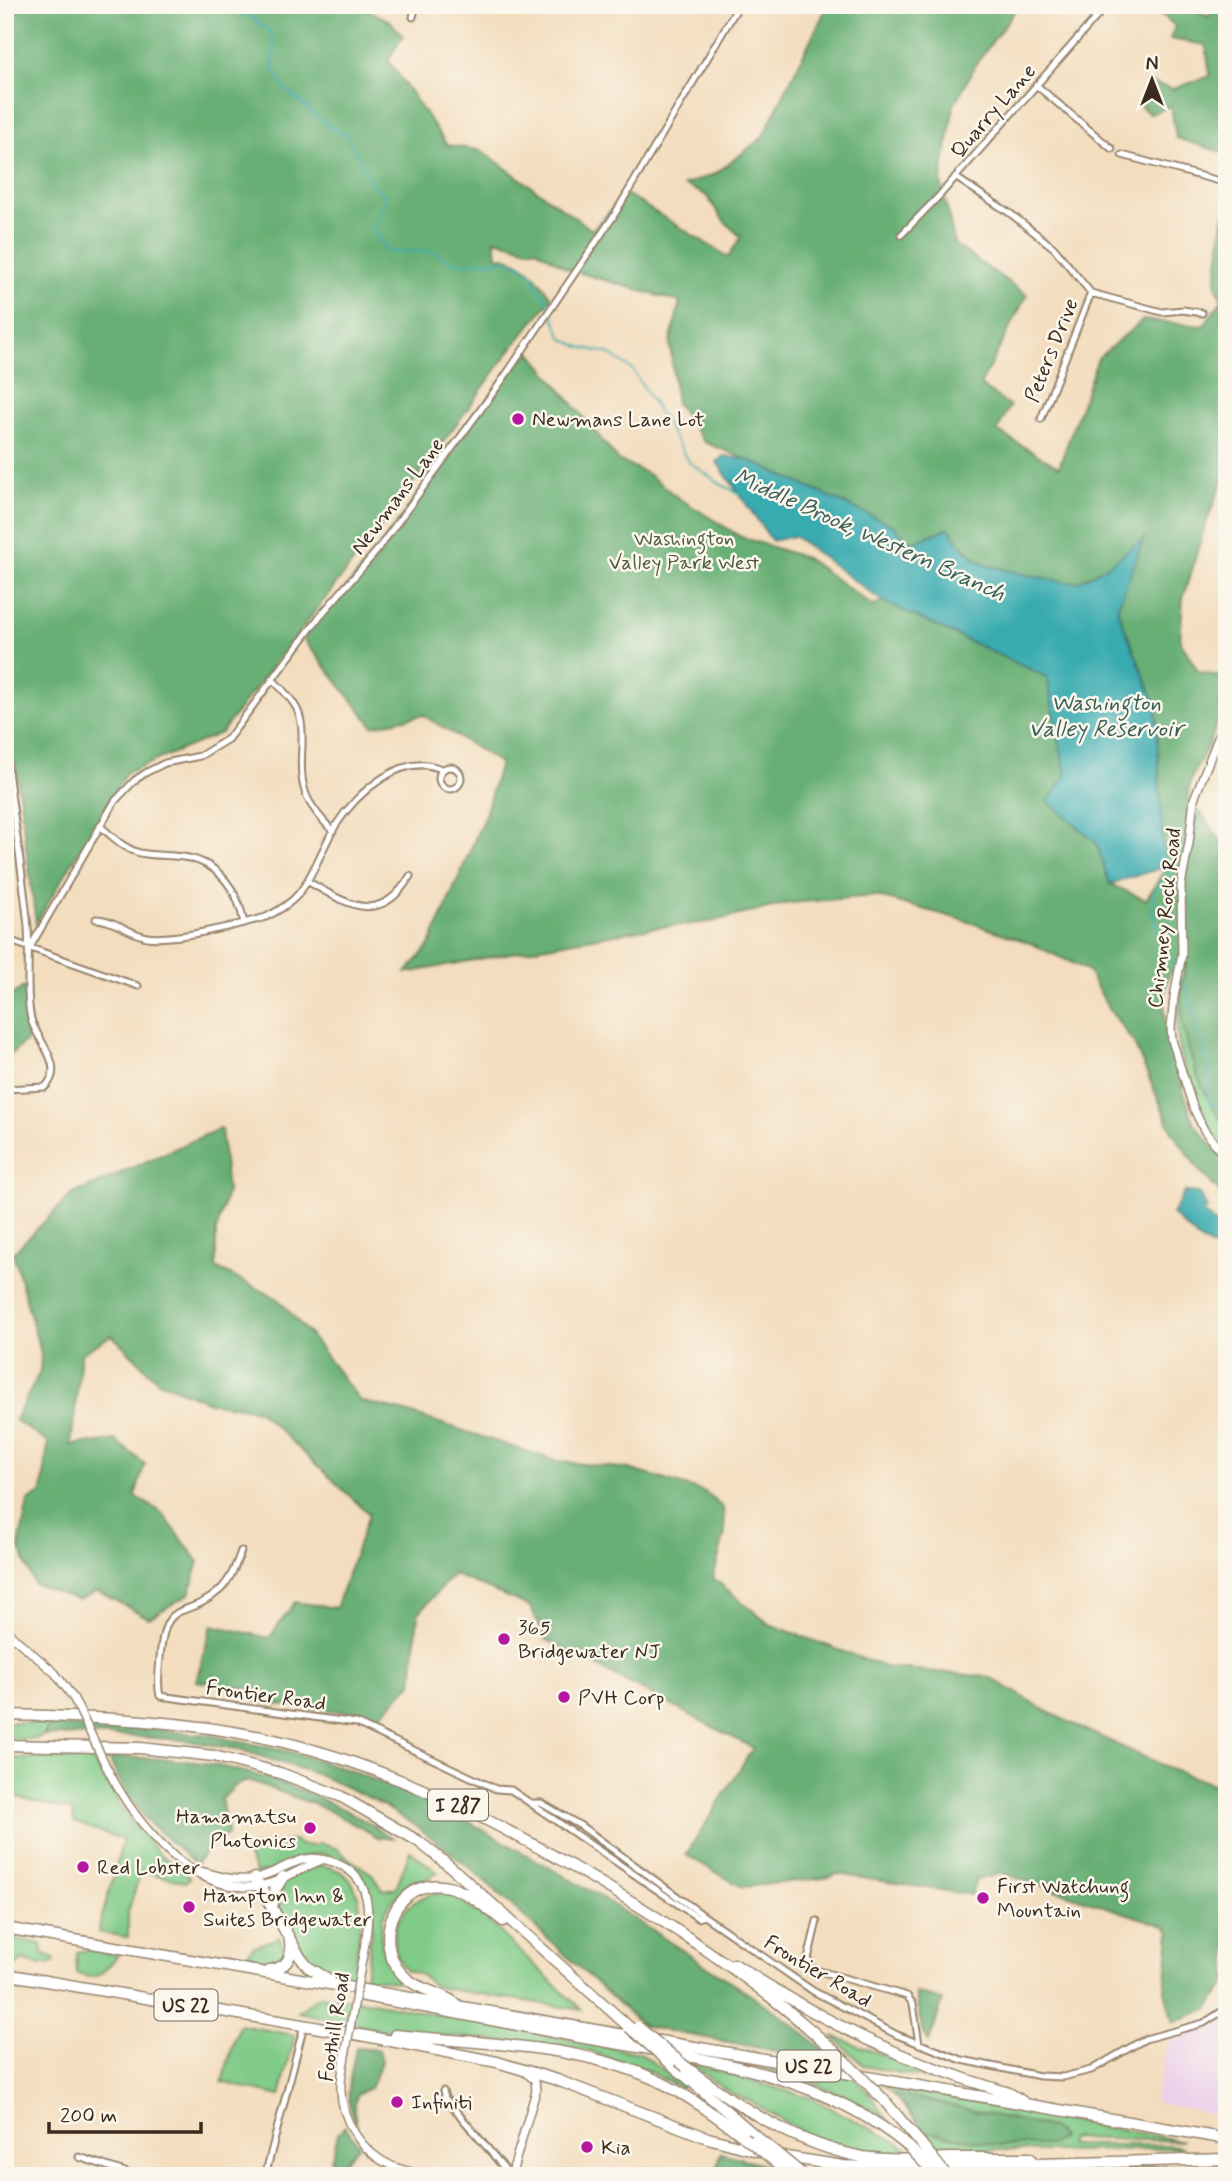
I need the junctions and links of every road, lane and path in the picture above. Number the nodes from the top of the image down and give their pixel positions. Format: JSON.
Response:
{"nodes":[{"id":1,"x":416,"y":5,"type":"edge"},
{"id":2,"x":739,"y":5,"type":"edge"},
{"id":3,"x":1107,"y":5,"type":"edge"},
{"id":4,"x":413,"y":16,"type":"dead end"},
{"id":5,"x":1037,"y":85,"type":"junction"},
{"id":6,"x":1111,"y":149,"type":"dead end"},
{"id":7,"x":1122,"y":155,"type":"dead end"},
{"id":8,"x":955,"y":177,"type":"junction"},
{"id":9,"x":1227,"y":183,"type":"edge"},
{"id":10,"x":901,"y":234,"type":"dead end"},
{"id":11,"x":1091,"y":293,"type":"junction"},
{"id":12,"x":1202,"y":313,"type":"dead end"},
{"id":13,"x":1041,"y":419,"type":"dead end"},
{"id":14,"x":272,"y":679,"type":"junction"},
{"id":15,"x":1227,"y":715,"type":"edge"},
{"id":16,"x":5,"y":746,"type":"edge"},
{"id":17,"x":443,"y":770,"type":"junction"},
{"id":18,"x":100,"y":827,"type":"junction"},
{"id":19,"x":333,"y":831,"type":"junction"},
{"id":20,"x":410,"y":876,"type":"dead end"},
{"id":21,"x":307,"y":881,"type":"junction"},
{"id":22,"x":96,"y":919,"type":"dead end"},
{"id":23,"x":244,"y":923,"type":"junction"},
{"id":24,"x":5,"y":939,"type":"edge"},
{"id":25,"x":29,"y":948,"type":"junction"},
{"id":26,"x":138,"y":986,"type":"dead end"},
{"id":27,"x":5,"y":1089,"type":"edge"},
{"id":28,"x":1227,"y":1160,"type":"edge"},
{"id":29,"x":241,"y":1551,"type":"dead end"},
{"id":30,"x":5,"y":1630,"type":"edge"},
{"id":31,"x":5,"y":1715,"type":"edge"},
{"id":32,"x":5,"y":1745,"type":"edge"},
{"id":33,"x":322,"y":1860,"type":"junction"},
{"id":34,"x":283,"y":1877,"type":"junction"},
{"id":35,"x":258,"y":1882,"type":"junction"},
{"id":36,"x":272,"y":1909,"type":"junction"},
{"id":37,"x":817,"y":1921,"type":"dead end"},
{"id":38,"x":516,"y":1926,"type":"junction"},
{"id":39,"x":5,"y":1928,"type":"edge"},
{"id":40,"x":690,"y":1940,"type":"junction"},
{"id":41,"x":290,"y":1942,"type":"junction"},
{"id":42,"x":259,"y":1971,"type":"junction"},
{"id":43,"x":5,"y":1974,"type":"edge"},
{"id":44,"x":288,"y":1976,"type":"junction"},
{"id":45,"x":337,"y":1984,"type":"junction"},
{"id":46,"x":459,"y":2006,"type":"junction"},
{"id":47,"x":1227,"y":2008,"type":"edge"},
{"id":48,"x":304,"y":2025,"type":"junction"},
{"id":49,"x":634,"y":2027,"type":"junction"},
{"id":50,"x":366,"y":2036,"type":"junction"},
{"id":51,"x":919,"y":2044,"type":"junction"},
{"id":52,"x":517,"y":2068,"type":"junction"},
{"id":53,"x":557,"y":2080,"type":"junction"},
{"id":54,"x":443,"y":2091,"type":"dead end"},
{"id":55,"x":536,"y":2091,"type":"junction"},
{"id":56,"x":1027,"y":2104,"type":"junction"},
{"id":57,"x":1227,"y":2140,"type":"edge"},
{"id":58,"x":79,"y":2157,"type":"dead end"},
{"id":59,"x":1227,"y":2159,"type":"edge"},
{"id":60,"x":1109,"y":2163,"type":"junction"},
{"id":61,"x":949,"y":2171,"type":"edge"},
{"id":62,"x":121,"y":2174,"type":"edge"},
{"id":63,"x":796,"y":2174,"type":"edge"},
{"id":64,"x":1147,"y":2174,"type":"edge"},
{"id":65,"x":137,"y":2176,"type":"edge"},
{"id":66,"x":265,"y":2176,"type":"edge"},
{"id":67,"x":429,"y":2176,"type":"edge"},
{"id":68,"x":511,"y":2176,"type":"edge"},
{"id":69,"x":937,"y":2176,"type":"edge"},
{"id":70,"x":1133,"y":2176,"type":"edge"},
{"id":71,"x":1185,"y":2176,"type":"edge"}],
"edges":[{"from":1,"to":4,"type":"street"},
{"from":2,"to":14,"type":"street","name":"Newmans Lane"},
{"from":3,"to":5,"type":"street","name":"Quarry Lane"},
{"from":5,"to":6,"type":"street"},
{"from":5,"to":8,"type":"street","name":"Quarry Lane"},
{"from":7,"to":9,"type":"street"},
{"from":8,"to":10,"type":"street","name":"Quarry Lane"},
{"from":8,"to":11,"type":"street"},
{"from":11,"to":12,"type":"street"},
{"from":11,"to":13,"type":"street","name":"Peters Drive"},
{"from":14,"to":18,"type":"street","name":"Newmans Lane"},
{"from":14,"to":19,"type":"street"},
{"from":15,"to":28,"type":"street","name":"Chimney Rock Road"},
{"from":16,"to":25,"type":"street"},
{"from":17,"to":17,"type":"street"},
{"from":17,"to":19,"type":"street"},
{"from":18,"to":23,"type":"street"},
{"from":18,"to":25,"type":"street","name":"Newmans Lane"},
{"from":19,"to":21,"type":"street"},
{"from":20,"to":21,"type":"street"},
{"from":21,"to":23,"type":"street"},
{"from":22,"to":23,"type":"street"},
{"from":24,"to":25,"type":"street"},
{"from":25,"to":26,"type":"street"},
{"from":25,"to":27,"type":"street"},
{"from":29,"to":51,"type":"street","name":"Frontier Road"},
{"from":30,"to":35,"type":"street","bridge":true},
{"from":31,"to":40,"type":"highway","number":"I 287"},
{"from":32,"to":38,"type":"highway","number":"I 287"},
{"from":33,"to":34,"type":"street"},
{"from":33,"to":35,"type":"street"},
{"from":33,"to":67,"type":"street","name":"Foothill Road","bridge":true},
{"from":34,"to":35,"type":"street"},
{"from":34,"to":36,"type":"highway"},
{"from":35,"to":36,"type":"highway"},
{"from":36,"to":41,"type":"highway"},
{"from":37,"to":51,"type":"street","name":"Frontier Road"},
{"from":38,"to":46,"type":"highway"},
{"from":38,"to":49,"type":"highway","number":"I 287"},
{"from":39,"to":42,"type":"highway","number":"US 22"},
{"from":40,"to":56,"type":"highway"},
{"from":40,"to":61,"type":"highway","number":"I 287","bridge":true},
{"from":41,"to":42,"type":"highway"},
{"from":41,"to":45,"type":"highway"},
{"from":42,"to":44,"type":"highway","number":"US 22"},
{"from":43,"to":48,"type":"highway","number":"US 22"},
{"from":44,"to":45,"type":"highway","number":"US 22"},
{"from":44,"to":69,"type":"highway","bridge":true},
{"from":45,"to":46,"type":"highway","number":"US 22"},
{"from":46,"to":56,"type":"highway","number":"US 22"},
{"from":47,"to":51,"type":"street","name":"Frontier Road"},
{"from":48,"to":50,"type":"highway","number":"US 22"},
{"from":48,"to":66,"type":"street"},
{"from":49,"to":60,"type":"highway","bridge":true},
{"from":49,"to":63,"type":"highway","number":"I 287","bridge":true},
{"from":50,"to":52,"type":"highway","number":"US 22"},
{"from":50,"to":63,"type":"highway","bridge":true},
{"from":52,"to":53,"type":"highway","number":"US 22"},
{"from":52,"to":55,"type":"street"},
{"from":53,"to":55,"type":"street"},
{"from":53,"to":61,"type":"highway","number":"US 22"},
{"from":54,"to":68,"type":"street"},
{"from":55,"to":68,"type":"street"},
{"from":56,"to":57,"type":"highway","number":"US 22"},
{"from":58,"to":62,"type":"street"},
{"from":59,"to":60,"type":"highway","number":"US 22"},
{"from":60,"to":61,"type":"highway","number":"US 22"},
{"from":61,"to":64,"type":"highway"},
{"from":62,"to":65,"type":"street"},
{"from":64,"to":70,"type":"highway"},
{"from":64,"to":71,"type":"highway"}]}
